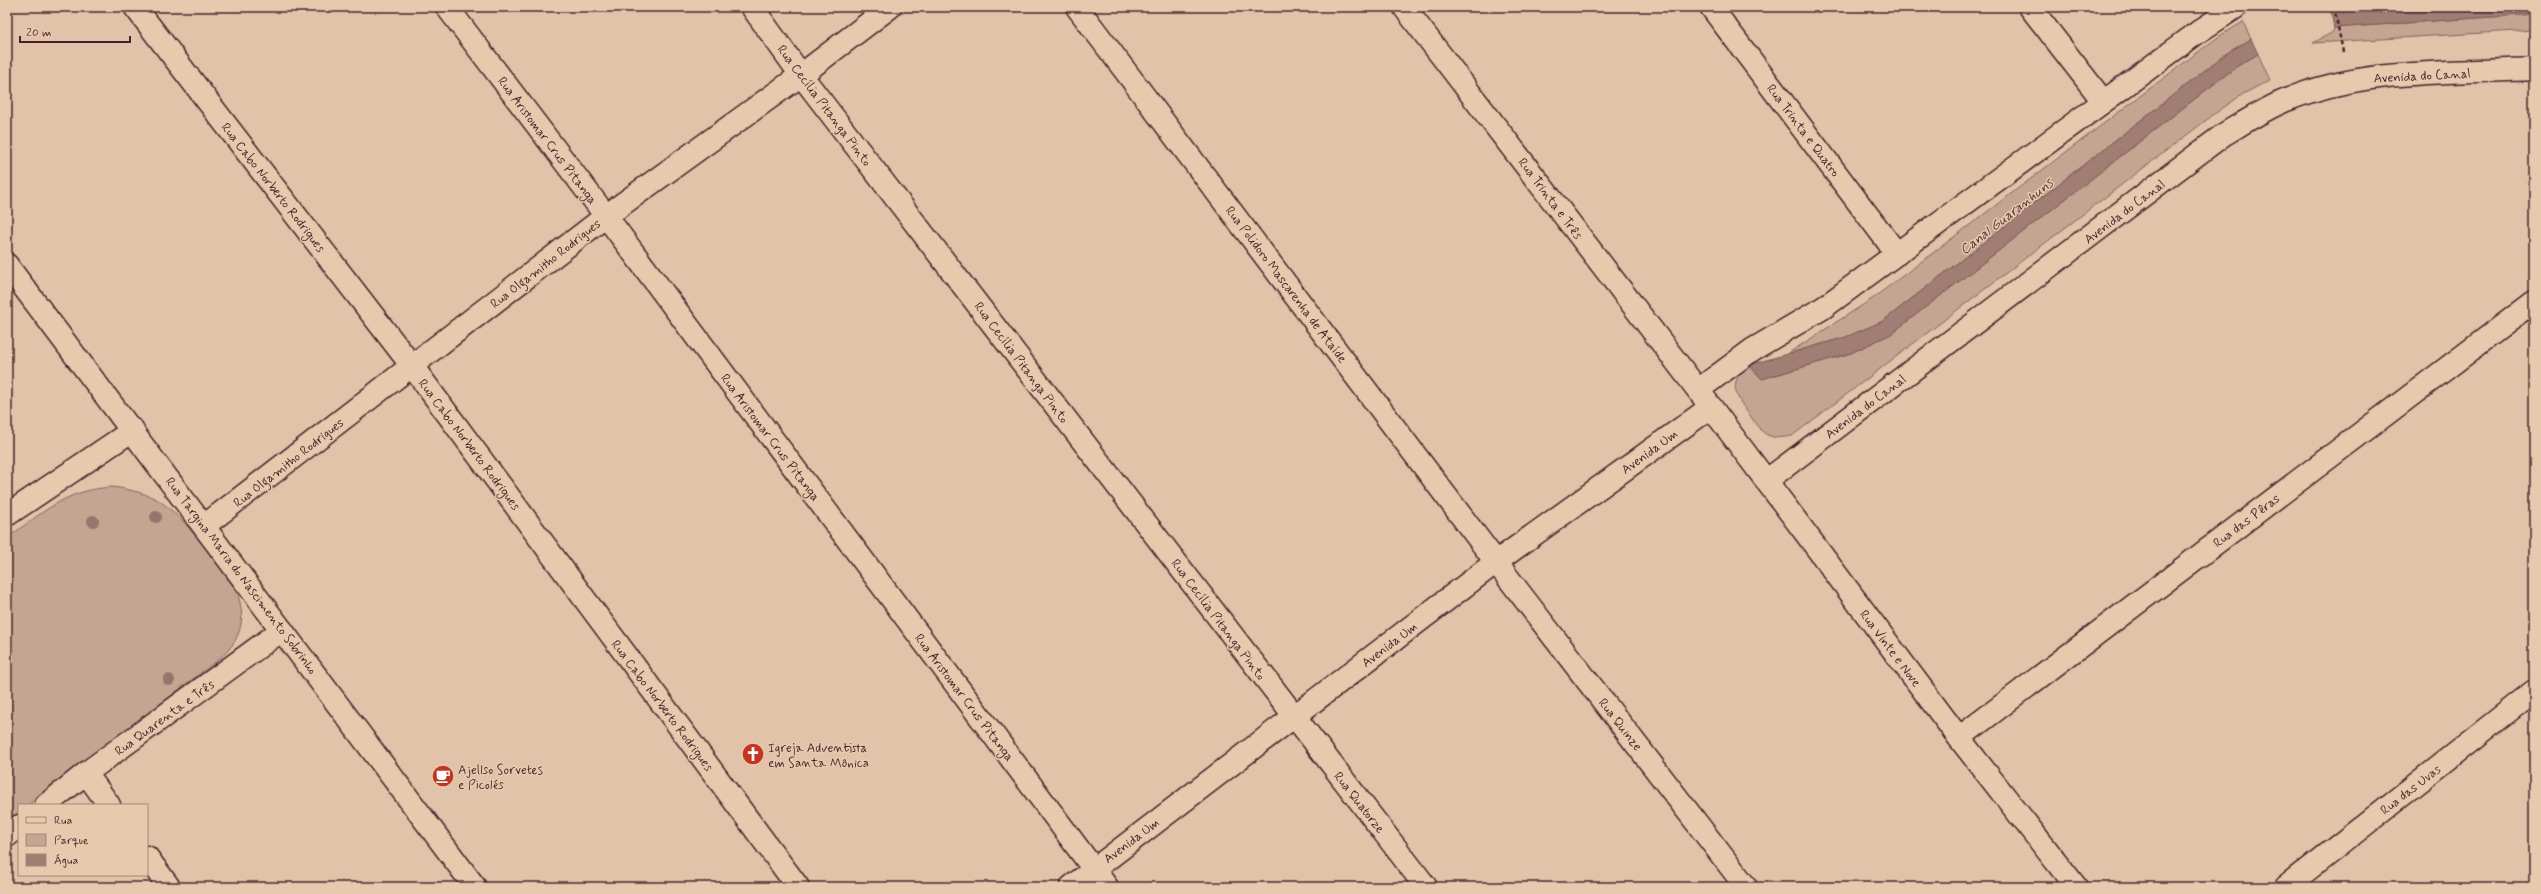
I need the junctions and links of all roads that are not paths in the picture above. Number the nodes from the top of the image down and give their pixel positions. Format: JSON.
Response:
{"nodes":[{"id":1,"x":135,"y":7,"type":"edge"},
{"id":2,"x":447,"y":7,"type":"edge"},
{"id":3,"x":752,"y":7,"type":"edge"},
{"id":4,"x":890,"y":7,"type":"edge"},
{"id":5,"x":1077,"y":7,"type":"edge"},
{"id":6,"x":1404,"y":7,"type":"edge"},
{"id":7,"x":1711,"y":7,"type":"edge"},
{"id":8,"x":2030,"y":7,"type":"edge"},
{"id":9,"x":2236,"y":7,"type":"edge"},
{"id":10,"x":2534,"y":69,"type":"edge"},
{"id":11,"x":801,"y":75,"type":"junction"},
{"id":12,"x":2103,"y":102,"type":"junction"},
{"id":13,"x":606,"y":216,"type":"junction"},
{"id":14,"x":1897,"y":254,"type":"junction"},
{"id":15,"x":7,"y":265,"type":"edge"},
{"id":16,"x":2534,"y":302,"type":"edge"},
{"id":17,"x":412,"y":366,"type":"junction"},
{"id":18,"x":1698,"y":390,"type":"junction"},
{"id":19,"x":1711,"y":407,"type":"junction"},
{"id":20,"x":133,"y":430,"type":"junction"},
{"id":21,"x":1766,"y":481,"type":"junction"},
{"id":22,"x":7,"y":515,"type":"edge"},
{"id":23,"x":204,"y":526,"type":"junction"},
{"id":24,"x":1496,"y":562,"type":"junction"},
{"id":25,"x":282,"y":630,"type":"junction"},
{"id":26,"x":2534,"y":691,"type":"edge"},
{"id":27,"x":1293,"y":716,"type":"junction"},
{"id":28,"x":1959,"y":738,"type":"junction"},
{"id":29,"x":86,"y":773,"type":"junction"},
{"id":30,"x":47,"y":804,"type":"edge"},
{"id":31,"x":108,"y":804,"type":"edge"},
{"id":32,"x":18,"y":827,"type":"edge"},
{"id":33,"x":7,"y":836,"type":"edge"},
{"id":34,"x":148,"y":859,"type":"edge"},
{"id":35,"x":1093,"y":869,"type":"junction"},
{"id":36,"x":168,"y":887,"type":"edge"},
{"id":37,"x":475,"y":887,"type":"edge"},
{"id":38,"x":798,"y":887,"type":"edge"},
{"id":39,"x":1071,"y":887,"type":"edge"},
{"id":40,"x":1107,"y":887,"type":"edge"},
{"id":41,"x":1426,"y":887,"type":"edge"},
{"id":42,"x":1746,"y":887,"type":"edge"},
{"id":43,"x":2076,"y":887,"type":"edge"},
{"id":44,"x":2286,"y":887,"type":"edge"}],
"edges":[{"from":1,"to":17,"type":"street","name":"Rua Cabo Norberto Rodrigues"},
{"from":2,"to":13,"type":"street","name":"Rua Aristomar Crus Pitanga"},
{"from":3,"to":11,"type":"street","name":"Rua Cecília Pitanga Pinto"},
{"from":4,"to":11,"type":"street","name":"Rua Olgamitho Rodrigues"},
{"from":5,"to":24,"type":"street","name":"Rua Polidoro Mascarenha de Ataíde"},
{"from":6,"to":18,"type":"street","name":"Rua Trinta e Três"},
{"from":7,"to":14,"type":"street","name":"Rua Trinta e Quatro"},
{"from":8,"to":12,"type":"street"},
{"from":9,"to":12,"type":"street"},
{"from":10,"to":21,"type":"street","name":"Avenida do Canal"},
{"from":11,"to":13,"type":"street","name":"Rua Olgamitho Rodrigues"},
{"from":11,"to":27,"type":"street","name":"Rua Cecília Pitanga Pinto"},
{"from":12,"to":14,"type":"street"},
{"from":13,"to":17,"type":"street","name":"Rua Olgamitho Rodrigues"},
{"from":13,"to":35,"type":"street","name":"Rua Aristomar Crus Pitanga"},
{"from":14,"to":18,"type":"street"},
{"from":15,"to":20,"type":"street","name":"Rua Targina Maria do Nascimento Sobrinho"},
{"from":16,"to":28,"type":"street","name":"Rua das Pêras"},
{"from":17,"to":23,"type":"street","name":"Rua Olgamitho Rodrigues"},
{"from":17,"to":38,"type":"street","name":"Rua Cabo Norberto Rodrigues"},
{"from":18,"to":19,"type":"street","name":"Rua Trinta e Três"},
{"from":19,"to":21,"type":"street","name":"Rua Vinte e Nove"},
{"from":19,"to":24,"type":"street","name":"Avenida Um"},
{"from":20,"to":22,"type":"street"},
{"from":20,"to":23,"type":"street","name":"Rua Targina Maria do Nascimento Sobrinho"},
{"from":21,"to":28,"type":"street","name":"Rua Vinte e Nove"},
{"from":23,"to":25,"type":"street","name":"Rua Targina Maria do Nascimento Sobrinho"},
{"from":24,"to":27,"type":"street","name":"Avenida Um"},
{"from":24,"to":42,"type":"street","name":"Rua Quinze"},
{"from":25,"to":29,"type":"street","name":"Rua Quarenta e Três"},
{"from":25,"to":37,"type":"street","name":"Rua Targina Maria do Nascimento Sobrinho"},
{"from":26,"to":44,"type":"street","name":"Rua das Uvas"},
{"from":27,"to":35,"type":"street","name":"Avenida Um"},
{"from":27,"to":41,"type":"street","name":"Rua Quatorze"},
{"from":28,"to":43,"type":"street","name":"Rua Vinte e Nove"},
{"from":29,"to":30,"type":"street","name":"Rua Quarenta e Três"},
{"from":29,"to":31,"type":"street"},
{"from":32,"to":33,"type":"street"},
{"from":34,"to":36,"type":"street"},
{"from":35,"to":39,"type":"street","name":"Avenida Um"},
{"from":35,"to":40,"type":"street","name":"Rua Aristomar Crus Pitanga"}]}
